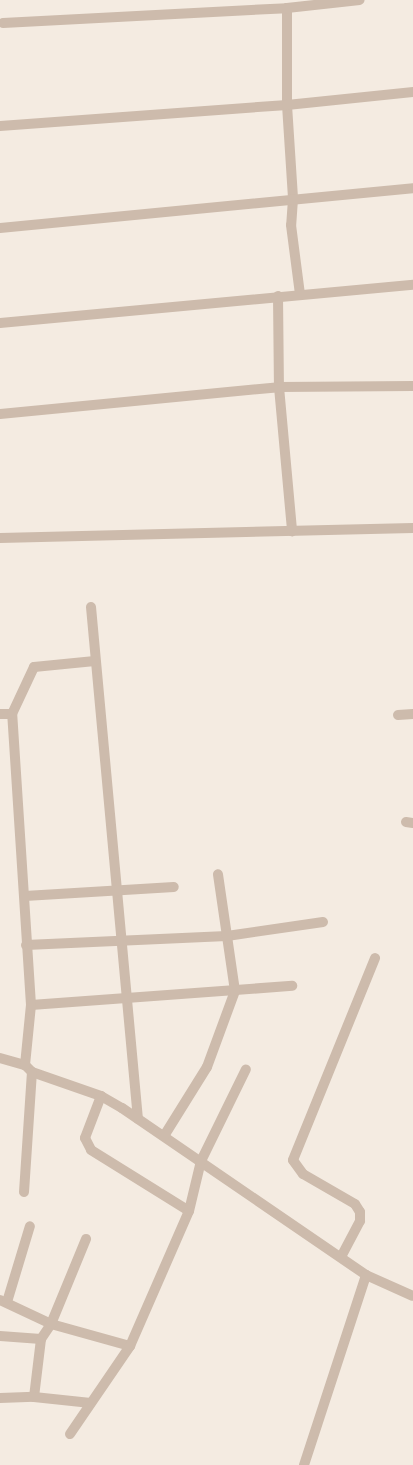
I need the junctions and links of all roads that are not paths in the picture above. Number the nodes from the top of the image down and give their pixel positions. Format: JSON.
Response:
{"nodes":[{"id":1,"x":360,"y":0,"type":"edge"},
{"id":2,"x":287,"y":8,"type":"junction"},
{"id":3,"x":3,"y":23,"type":"dead end"},
{"id":4,"x":413,"y":92,"type":"edge"},
{"id":5,"x":287,"y":105,"type":"junction"},
{"id":6,"x":0,"y":126,"type":"edge"},
{"id":7,"x":413,"y":188,"type":"edge"},
{"id":8,"x":293,"y":199,"type":"junction"},
{"id":9,"x":0,"y":228,"type":"edge"},
{"id":10,"x":413,"y":285,"type":"edge"},
{"id":11,"x":300,"y":294,"type":"junction"},
{"id":12,"x":278,"y":296,"type":"junction"},
{"id":13,"x":0,"y":323,"type":"edge"},
{"id":14,"x":278,"y":386,"type":"junction"},
{"id":15,"x":413,"y":386,"type":"edge"},
{"id":16,"x":0,"y":414,"type":"edge"},
{"id":17,"x":413,"y":528,"type":"edge"},
{"id":18,"x":292,"y":531,"type":"junction"},
{"id":19,"x":0,"y":538,"type":"edge"},
{"id":20,"x":91,"y":607,"type":"dead end"},
{"id":21,"x":96,"y":661,"type":"junction"},
{"id":22,"x":0,"y":714,"type":"edge"},
{"id":23,"x":12,"y":714,"type":"junction"},
{"id":24,"x":413,"y":714,"type":"edge"},
{"id":25,"x":398,"y":715,"type":"dead end"},
{"id":26,"x":218,"y":874,"type":"dead end"},
{"id":27,"x":174,"y":887,"type":"dead end"},
{"id":28,"x":117,"y":890,"type":"junction"},
{"id":29,"x":25,"y":896,"type":"junction"},
{"id":30,"x":323,"y":922,"type":"dead end"},
{"id":31,"x":227,"y":936,"type":"junction"},
{"id":32,"x":121,"y":939,"type":"junction"},
{"id":33,"x":26,"y":946,"type":"junction"},
{"id":34,"x":376,"y":958,"type":"dead end"},
{"id":35,"x":292,"y":986,"type":"dead end"},
{"id":36,"x":236,"y":991,"type":"junction"},
{"id":37,"x":127,"y":997,"type":"junction"},
{"id":38,"x":31,"y":1005,"type":"junction"},
{"id":39,"x":0,"y":1058,"type":"edge"},
{"id":40,"x":29,"y":1068,"type":"junction"},
{"id":41,"x":246,"y":1069,"type":"dead end"},
{"id":42,"x":101,"y":1096,"type":"junction"},
{"id":43,"x":138,"y":1119,"type":"junction"},
{"id":44,"x":164,"y":1136,"type":"junction"},
{"id":45,"x":201,"y":1161,"type":"junction"},
{"id":46,"x":24,"y":1192,"type":"dead end"},
{"id":47,"x":190,"y":1211,"type":"junction"},
{"id":48,"x":30,"y":1226,"type":"dead end"},
{"id":49,"x":86,"y":1239,"type":"dead end"},
{"id":50,"x":341,"y":1257,"type":"junction"},
{"id":51,"x":366,"y":1275,"type":"junction"},
{"id":52,"x":413,"y":1296,"type":"edge"},
{"id":53,"x":4,"y":1301,"type":"edge"},
{"id":54,"x":51,"y":1324,"type":"junction"},
{"id":55,"x":0,"y":1336,"type":"edge"},
{"id":56,"x":41,"y":1340,"type":"junction"},
{"id":57,"x":130,"y":1346,"type":"junction"},
{"id":58,"x":34,"y":1397,"type":"junction"},
{"id":59,"x":0,"y":1398,"type":"edge"},
{"id":60,"x":91,"y":1403,"type":"junction"},
{"id":61,"x":70,"y":1434,"type":"dead end"},
{"id":62,"x":304,"y":1465,"type":"edge"}],
"edges":[{"from":1,"to":2,"type":"street"},
{"from":2,"to":3,"type":"street"},
{"from":2,"to":5,"type":"street"},
{"from":4,"to":5,"type":"street"},
{"from":5,"to":6,"type":"street"},
{"from":5,"to":8,"type":"street"},
{"from":7,"to":8,"type":"street"},
{"from":8,"to":9,"type":"street"},
{"from":8,"to":11,"type":"street"},
{"from":10,"to":11,"type":"street"},
{"from":11,"to":12,"type":"street"},
{"from":12,"to":13,"type":"street"},
{"from":12,"to":14,"type":"street"},
{"from":14,"to":15,"type":"street"},
{"from":14,"to":16,"type":"street"},
{"from":14,"to":18,"type":"street"},
{"from":17,"to":18,"type":"street"},
{"from":18,"to":19,"type":"street"},
{"from":20,"to":21,"type":"street"},
{"from":21,"to":23,"type":"street"},
{"from":21,"to":28,"type":"street"},
{"from":22,"to":23,"type":"street"},
{"from":23,"to":29,"type":"street"},
{"from":24,"to":25,"type":"street"},
{"from":26,"to":31,"type":"street"},
{"from":27,"to":28,"type":"street"},
{"from":28,"to":29,"type":"street"},
{"from":28,"to":32,"type":"street"},
{"from":29,"to":33,"type":"street"},
{"from":30,"to":31,"type":"street"},
{"from":31,"to":32,"type":"street"},
{"from":31,"to":36,"type":"street"},
{"from":32,"to":33,"type":"street"},
{"from":32,"to":37,"type":"street"},
{"from":33,"to":38,"type":"street"},
{"from":34,"to":50,"type":"street"},
{"from":35,"to":36,"type":"street"},
{"from":36,"to":37,"type":"street"},
{"from":36,"to":44,"type":"street"},
{"from":37,"to":38,"type":"street"},
{"from":37,"to":43,"type":"street"},
{"from":38,"to":40,"type":"street"},
{"from":39,"to":40,"type":"street"},
{"from":40,"to":42,"type":"street"},
{"from":40,"to":46,"type":"street"},
{"from":41,"to":45,"type":"street"},
{"from":42,"to":43,"type":"street"},
{"from":42,"to":47,"type":"street"},
{"from":43,"to":44,"type":"street"},
{"from":44,"to":45,"type":"street"},
{"from":45,"to":47,"type":"street"},
{"from":45,"to":50,"type":"street"},
{"from":47,"to":57,"type":"street"},
{"from":48,"to":53,"type":"street"},
{"from":49,"to":54,"type":"street"},
{"from":50,"to":51,"type":"street"},
{"from":51,"to":52,"type":"street"},
{"from":51,"to":62,"type":"street"},
{"from":53,"to":54,"type":"street"},
{"from":54,"to":56,"type":"street"},
{"from":54,"to":57,"type":"street"},
{"from":55,"to":56,"type":"street"},
{"from":56,"to":58,"type":"street"},
{"from":57,"to":60,"type":"street"},
{"from":58,"to":59,"type":"street"},
{"from":58,"to":60,"type":"street"},
{"from":60,"to":61,"type":"street"}]}
